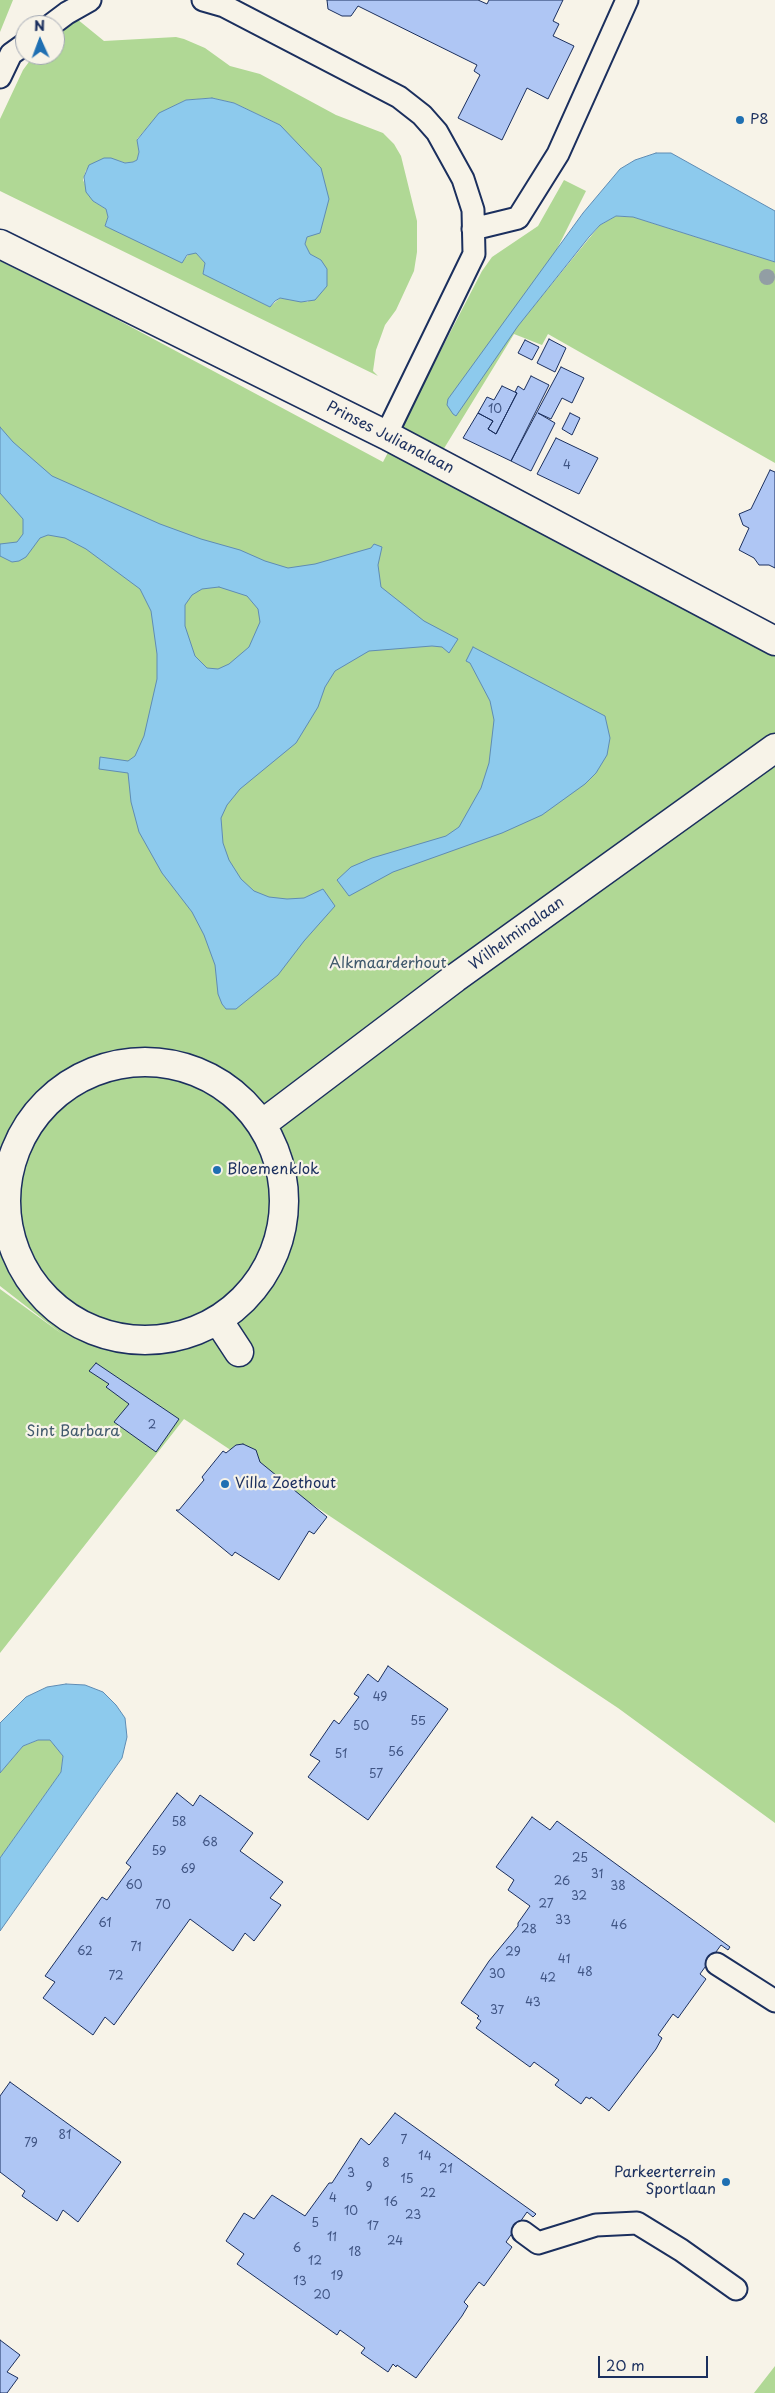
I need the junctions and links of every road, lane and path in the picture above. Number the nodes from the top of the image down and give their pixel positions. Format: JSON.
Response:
{"nodes":[{"id":1,"x":90,"y":0,"type":"edge"},
{"id":2,"x":203,"y":0,"type":"edge"},
{"id":3,"x":627,"y":0,"type":"edge"},
{"id":4,"x":64,"y":15,"type":"edge"},
{"id":5,"x":15,"y":54,"type":"edge"},
{"id":6,"x":0,"y":77,"type":"edge"},
{"id":7,"x":473,"y":229,"type":"junction"},
{"id":8,"x":0,"y":244,"type":"edge"},
{"id":9,"x":386,"y":436,"type":"junction"},
{"id":10,"x":775,"y":641,"type":"edge"},
{"id":11,"x":775,"y":748,"type":"edge"},
{"id":12,"x":262,"y":1124,"type":"junction"},
{"id":13,"x":218,"y":1320,"type":"junction"},
{"id":14,"x":239,"y":1352,"type":"dead end"},
{"id":15,"x":717,"y":1964,"type":"dead end"},
{"id":16,"x":775,"y":2000,"type":"edge"},
{"id":17,"x":523,"y":2232,"type":"dead end"},
{"id":18,"x":736,"y":2289,"type":"dead end"}],
"edges":[{"from":1,"to":4,"type":"lane"},
{"from":2,"to":7,"type":"lane"},
{"from":3,"to":7,"type":"lane"},
{"from":5,"to":6,"type":"lane"},
{"from":7,"to":9,"type":"lane"},
{"from":8,"to":9,"type":"street","name":"Prinses Julianalaan"},
{"from":9,"to":10,"type":"street","name":"Prinses Julianalaan"},
{"from":11,"to":12,"type":"street","name":"Wilhelminalaan"},
{"from":12,"to":13,"type":"street"},
{"from":12,"to":13,"type":"street"},
{"from":13,"to":14,"type":"street"},
{"from":15,"to":16,"type":"lane"},
{"from":17,"to":18,"type":"lane"}]}
